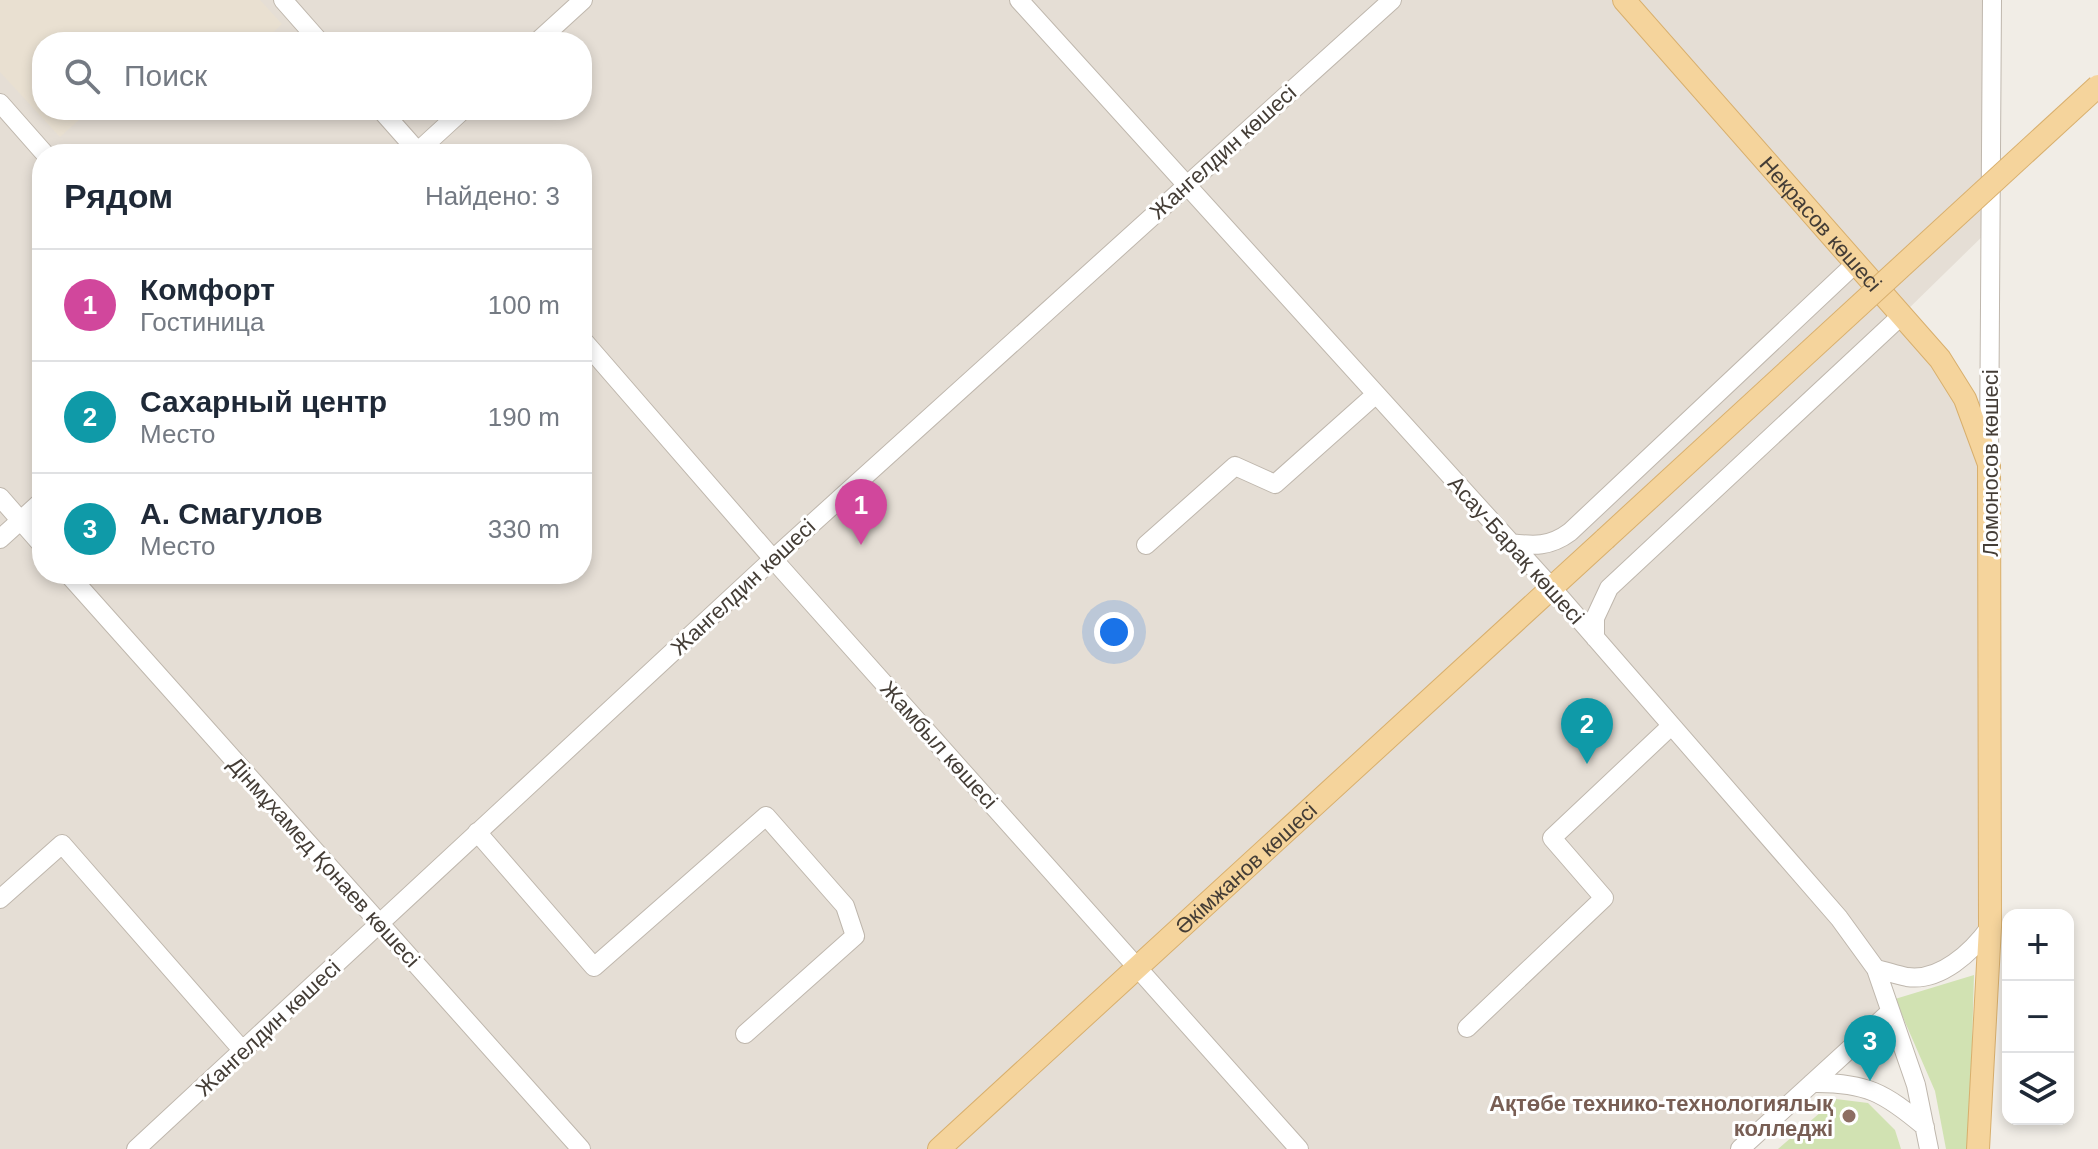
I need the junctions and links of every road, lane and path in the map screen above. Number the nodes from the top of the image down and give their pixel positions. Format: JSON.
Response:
{"nodes":[{"id":1,"x":283,"y":0,"type":"edge"},
{"id":2,"x":583,"y":0,"type":"edge"},
{"id":3,"x":1019,"y":0,"type":"edge"},
{"id":4,"x":1392,"y":0,"type":"edge"},
{"id":5,"x":1624,"y":0,"type":"edge"},
{"id":6,"x":1992,"y":0,"type":"edge"},
{"id":7,"x":311,"y":32,"type":"edge"},
{"id":8,"x":548,"y":32,"type":"edge"},
{"id":9,"x":2098,"y":86,"type":"edge"},
{"id":10,"x":0,"y":103,"type":"edge"},
{"id":11,"x":389,"y":120,"type":"edge"},
{"id":12,"x":452,"y":120,"type":"edge"},
{"id":13,"x":36,"y":144,"type":"edge"},
{"id":14,"x":409,"y":144,"type":"edge"},
{"id":15,"x":427,"y":144,"type":"edge"},
{"id":16,"x":1186,"y":185,"type":"junction"},
{"id":17,"x":1856,"y":263,"type":"junction"},
{"id":18,"x":1902,"y":315,"type":"junction"},
{"id":19,"x":592,"y":351,"type":"edge"},
{"id":20,"x":1375,"y":395,"type":"junction"},
{"id":21,"x":1989,"y":464,"type":"junction"},
{"id":22,"x":0,"y":497,"type":"edge"},
{"id":23,"x":32,"y":511,"type":"edge"},
{"id":24,"x":21,"y":521,"type":"junction"},
{"id":25,"x":32,"y":534,"type":"edge"},
{"id":26,"x":0,"y":539,"type":"edge"},
{"id":27,"x":1510,"y":543,"type":"junction"},
{"id":28,"x":1146,"y":545,"type":"dead end"},
{"id":29,"x":773,"y":559,"type":"junction"},
{"id":30,"x":77,"y":584,"type":"edge"},
{"id":31,"x":1552,"y":588,"type":"junction"},
{"id":32,"x":1595,"y":638,"type":"junction"},
{"id":33,"x":1671,"y":726,"type":"junction"},
{"id":34,"x":477,"y":832,"type":"junction"},
{"id":35,"x":0,"y":899,"type":"edge"},
{"id":36,"x":379,"y":924,"type":"junction"},
{"id":37,"x":1990,"y":927,"type":"junction"},
{"id":38,"x":1137,"y":968,"type":"junction"},
{"id":39,"x":1876,"y":969,"type":"junction"},
{"id":40,"x":1890,"y":1012,"type":"junction"},
{"id":41,"x":1467,"y":1028,"type":"dead end"},
{"id":42,"x":745,"y":1034,"type":"dead end"},
{"id":43,"x":243,"y":1051,"type":"junction"},
{"id":44,"x":1812,"y":1083,"type":"junction"},
{"id":45,"x":1925,"y":1127,"type":"junction"},
{"id":46,"x":136,"y":1149,"type":"edge"},
{"id":47,"x":581,"y":1149,"type":"edge"},
{"id":48,"x":939,"y":1149,"type":"edge"},
{"id":49,"x":1299,"y":1149,"type":"edge"},
{"id":50,"x":1740,"y":1149,"type":"edge"},
{"id":51,"x":1929,"y":1149,"type":"edge"},
{"id":52,"x":1978,"y":1149,"type":"edge"}],
"edges":[{"from":1,"to":7,"type":"street"},
{"from":2,"to":8,"type":"street"},
{"from":3,"to":16,"type":"street","name":"Асау-Барақ көшесі"},
{"from":4,"to":16,"type":"street","name":"Жангелдин көшесі"},
{"from":5,"to":17,"type":"main road","name":"Некрасов көшесі"},
{"from":6,"to":21,"type":"street","name":"Ломоносов көшесі"},
{"from":9,"to":31,"type":"main road","name":"Әкімжанов көшесі","bridge":true},
{"from":10,"to":13,"type":"street"},
{"from":11,"to":14,"type":"street"},
{"from":12,"to":15,"type":"street"},
{"from":16,"to":20,"type":"street","name":"Асау-Барақ көшесі"},
{"from":16,"to":29,"type":"street","name":"Жангелдин көшесі"},
{"from":17,"to":18,"type":"main road","name":"Некрасов көшесі"},
{"from":17,"to":27,"type":"street"},
{"from":18,"to":21,"type":"main road","name":"Некрасов көшесі"},
{"from":18,"to":32,"type":"street"},
{"from":19,"to":29,"type":"street","name":"Жамбыл көшесі"},
{"from":20,"to":27,"type":"street","name":"Асау-Барақ көшесі"},
{"from":20,"to":28,"type":"street"},
{"from":21,"to":37,"type":"main road","name":"Ломоносов көшесі"},
{"from":22,"to":24,"type":"street"},
{"from":23,"to":24,"type":"street"},
{"from":24,"to":25,"type":"street"},
{"from":24,"to":26,"type":"street"},
{"from":27,"to":31,"type":"street","name":"Асау-Барақ көшесі"},
{"from":29,"to":34,"type":"street","name":"Жангелдин көшесі"},
{"from":29,"to":38,"type":"street","name":"Жамбыл көшесі"},
{"from":30,"to":36,"type":"street","name":"Дінмұхамед Қонаев көшесі"},
{"from":31,"to":32,"type":"street","name":"Асау-Барақ көшесі"},
{"from":31,"to":38,"type":"main road","name":"Әкімжанов көшесі"},
{"from":32,"to":33,"type":"street","name":"Асау-Барақ көшесі"},
{"from":33,"to":39,"type":"street","name":"Асау-Барақ көшесі"},
{"from":33,"to":41,"type":"street"},
{"from":34,"to":36,"type":"street","name":"Жангелдин көшесі"},
{"from":34,"to":42,"type":"street"},
{"from":35,"to":43,"type":"street"},
{"from":36,"to":43,"type":"street","name":"Жангелдин көшесі"},
{"from":36,"to":47,"type":"street","name":"Дінмұхамед Қонаев көшесі"},
{"from":37,"to":39,"type":"street"},
{"from":37,"to":52,"type":"main road","name":"Ломоносов көшесі"},
{"from":38,"to":48,"type":"main road","name":"Әкімжанов көшесі"},
{"from":38,"to":49,"type":"street","name":"Жамбыл көшесі"},
{"from":39,"to":40,"type":"street","name":"Асау-Барақ көшесі"},
{"from":40,"to":44,"type":"street"},
{"from":40,"to":45,"type":"street","name":"Асау-Барақ көшесі"},
{"from":43,"to":46,"type":"street","name":"Жангелдин көшесі"},
{"from":44,"to":45,"type":"street"},
{"from":44,"to":50,"type":"street"},
{"from":45,"to":51,"type":"street","name":"Асау-Барақ көшесі"}]}
